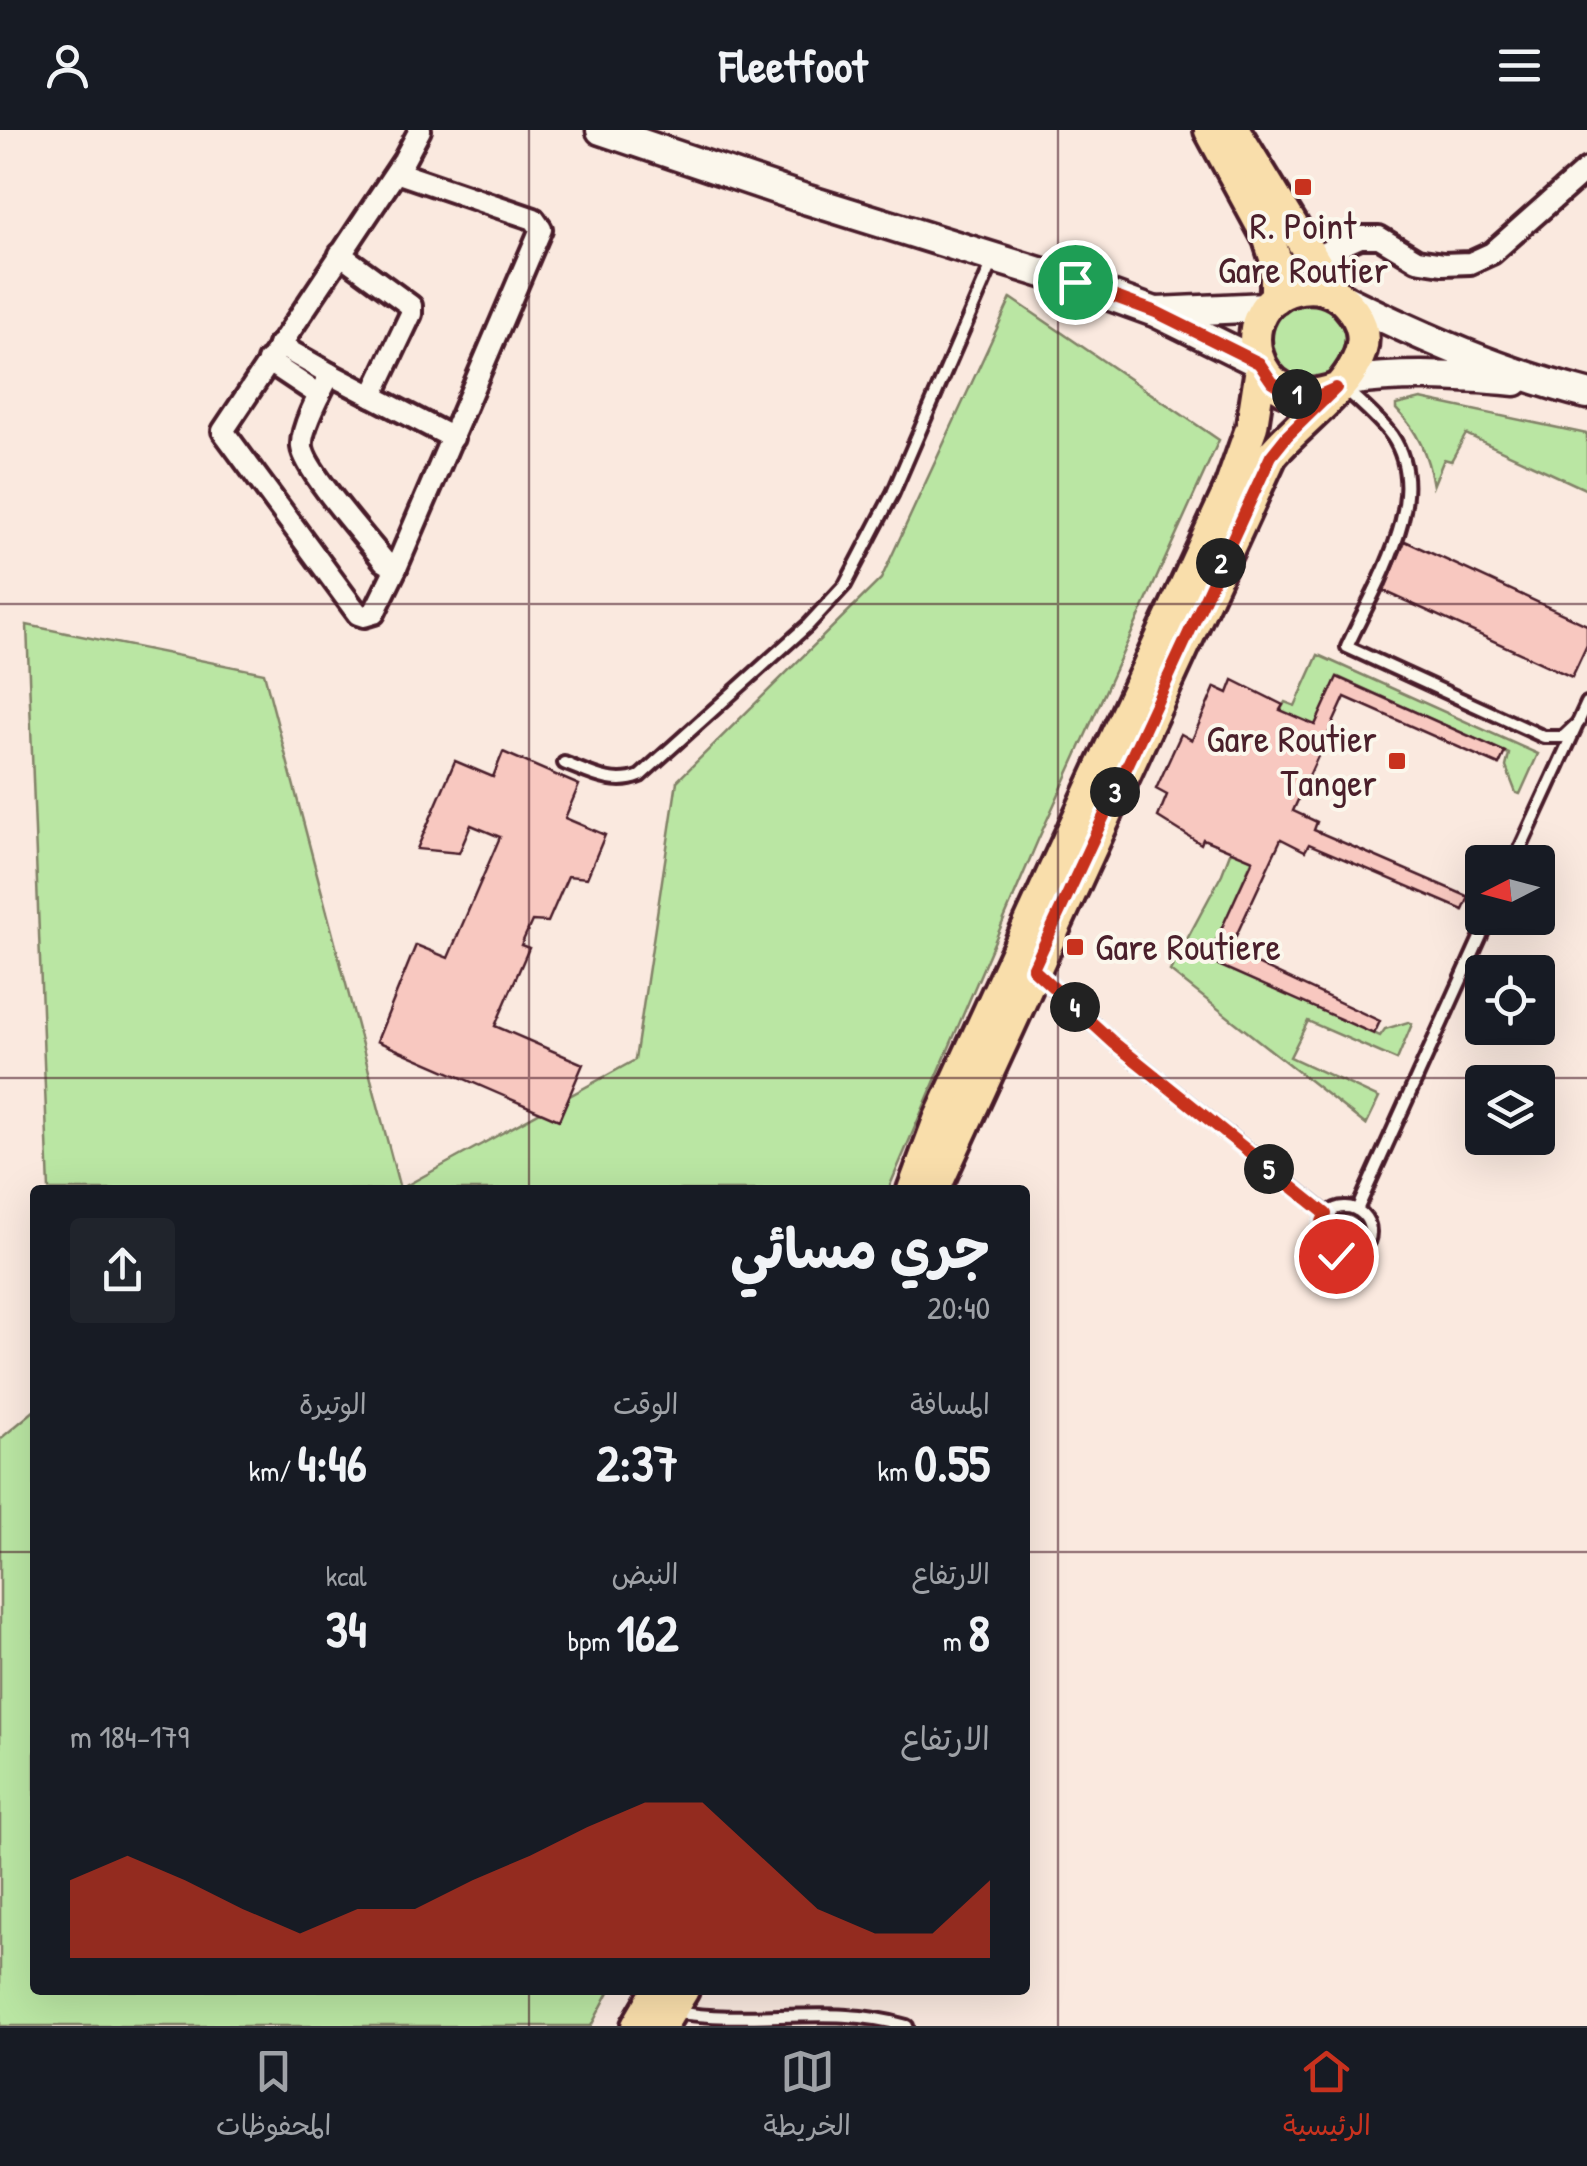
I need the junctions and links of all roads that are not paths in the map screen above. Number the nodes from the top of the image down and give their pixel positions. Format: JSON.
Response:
{"nodes":[{"id":1,"x":420,"y":130,"type":"edge"},
{"id":2,"x":601,"y":130,"type":"edge"},
{"id":3,"x":1210,"y":130,"type":"edge"},
{"id":4,"x":1234,"y":130,"type":"edge"},
{"id":5,"x":1587,"y":169,"type":"edge"},
{"id":6,"x":396,"y":172,"type":"junction"},
{"id":7,"x":340,"y":254,"type":"junction"},
{"id":8,"x":994,"y":258,"type":"junction"},
{"id":9,"x":1313,"y":258,"type":"junction"},
{"id":10,"x":1338,"y":296,"type":"junction"},
{"id":11,"x":1272,"y":302,"type":"junction"},
{"id":12,"x":1156,"y":312,"type":"junction"},
{"id":13,"x":273,"y":353,"type":"junction"},
{"id":14,"x":1260,"y":365,"type":"junction"},
{"id":15,"x":330,"y":374,"type":"junction"},
{"id":16,"x":1547,"y":384,"type":"junction"},
{"id":17,"x":1341,"y":385,"type":"junction"},
{"id":18,"x":1587,"y":394,"type":"edge"},
{"id":19,"x":319,"y":395,"type":"junction"},
{"id":20,"x":372,"y":396,"type":"junction"},
{"id":21,"x":454,"y":438,"type":"junction"},
{"id":22,"x":396,"y":568,"type":"junction"},
{"id":23,"x":1587,"y":703,"type":"edge"},
{"id":24,"x":1578,"y":722,"type":"junction"},
{"id":25,"x":564,"y":764,"type":"dead end"},
{"id":26,"x":1522,"y":845,"type":"edge"},
{"id":27,"x":1481,"y":935,"type":"edge"},
{"id":28,"x":1033,"y":969,"type":"junction"},
{"id":29,"x":915,"y":1185,"type":"edge"},
{"id":30,"x":936,"y":1185,"type":"edge"},
{"id":31,"x":1357,"y":1210,"type":"junction"},
{"id":32,"x":1326,"y":1214,"type":"junction"},
{"id":33,"x":668,"y":2004,"type":"edge"},
{"id":34,"x":637,"y":2026,"type":"edge"},
{"id":35,"x":908,"y":2026,"type":"edge"}],
"edges":[{"from":1,"to":6,"type":"street"},
{"from":2,"to":8,"type":"street"},
{"from":3,"to":11,"type":"main road"},
{"from":4,"to":9,"type":"main road"},
{"from":5,"to":9,"type":"street"},
{"from":6,"to":7,"type":"street"},
{"from":6,"to":21,"type":"street"},
{"from":7,"to":13,"type":"street"},
{"from":7,"to":20,"type":"street"},
{"from":8,"to":12,"type":"street"},
{"from":8,"to":25,"type":"lane"},
{"from":9,"to":10,"type":"main road"},
{"from":10,"to":11,"type":"main road"},
{"from":10,"to":16,"type":"street"},
{"from":10,"to":17,"type":"main road"},
{"from":11,"to":12,"type":"street"},
{"from":11,"to":14,"type":"main road"},
{"from":12,"to":14,"type":"street"},
{"from":13,"to":15,"type":"street"},
{"from":13,"to":19,"type":"street"},
{"from":13,"to":22,"type":"street"},
{"from":14,"to":17,"type":"main road"},
{"from":14,"to":29,"type":"main road"},
{"from":15,"to":19,"type":"street"},
{"from":15,"to":20,"type":"street"},
{"from":16,"to":17,"type":"street"},
{"from":16,"to":18,"type":"street"},
{"from":17,"to":24,"type":"lane"},
{"from":17,"to":28,"type":"main road"},
{"from":19,"to":22,"type":"street"},
{"from":20,"to":21,"type":"street"},
{"from":21,"to":22,"type":"street"},
{"from":23,"to":24,"type":"lane"},
{"from":24,"to":26,"type":"lane"},
{"from":27,"to":31,"type":"lane"},
{"from":28,"to":30,"type":"main road"},
{"from":28,"to":32,"type":"lane"},
{"from":31,"to":32,"type":"lane"},
{"from":31,"to":32,"type":"lane"},
{"from":33,"to":34,"type":"main road"},
{"from":33,"to":35,"type":"lane"}]}
